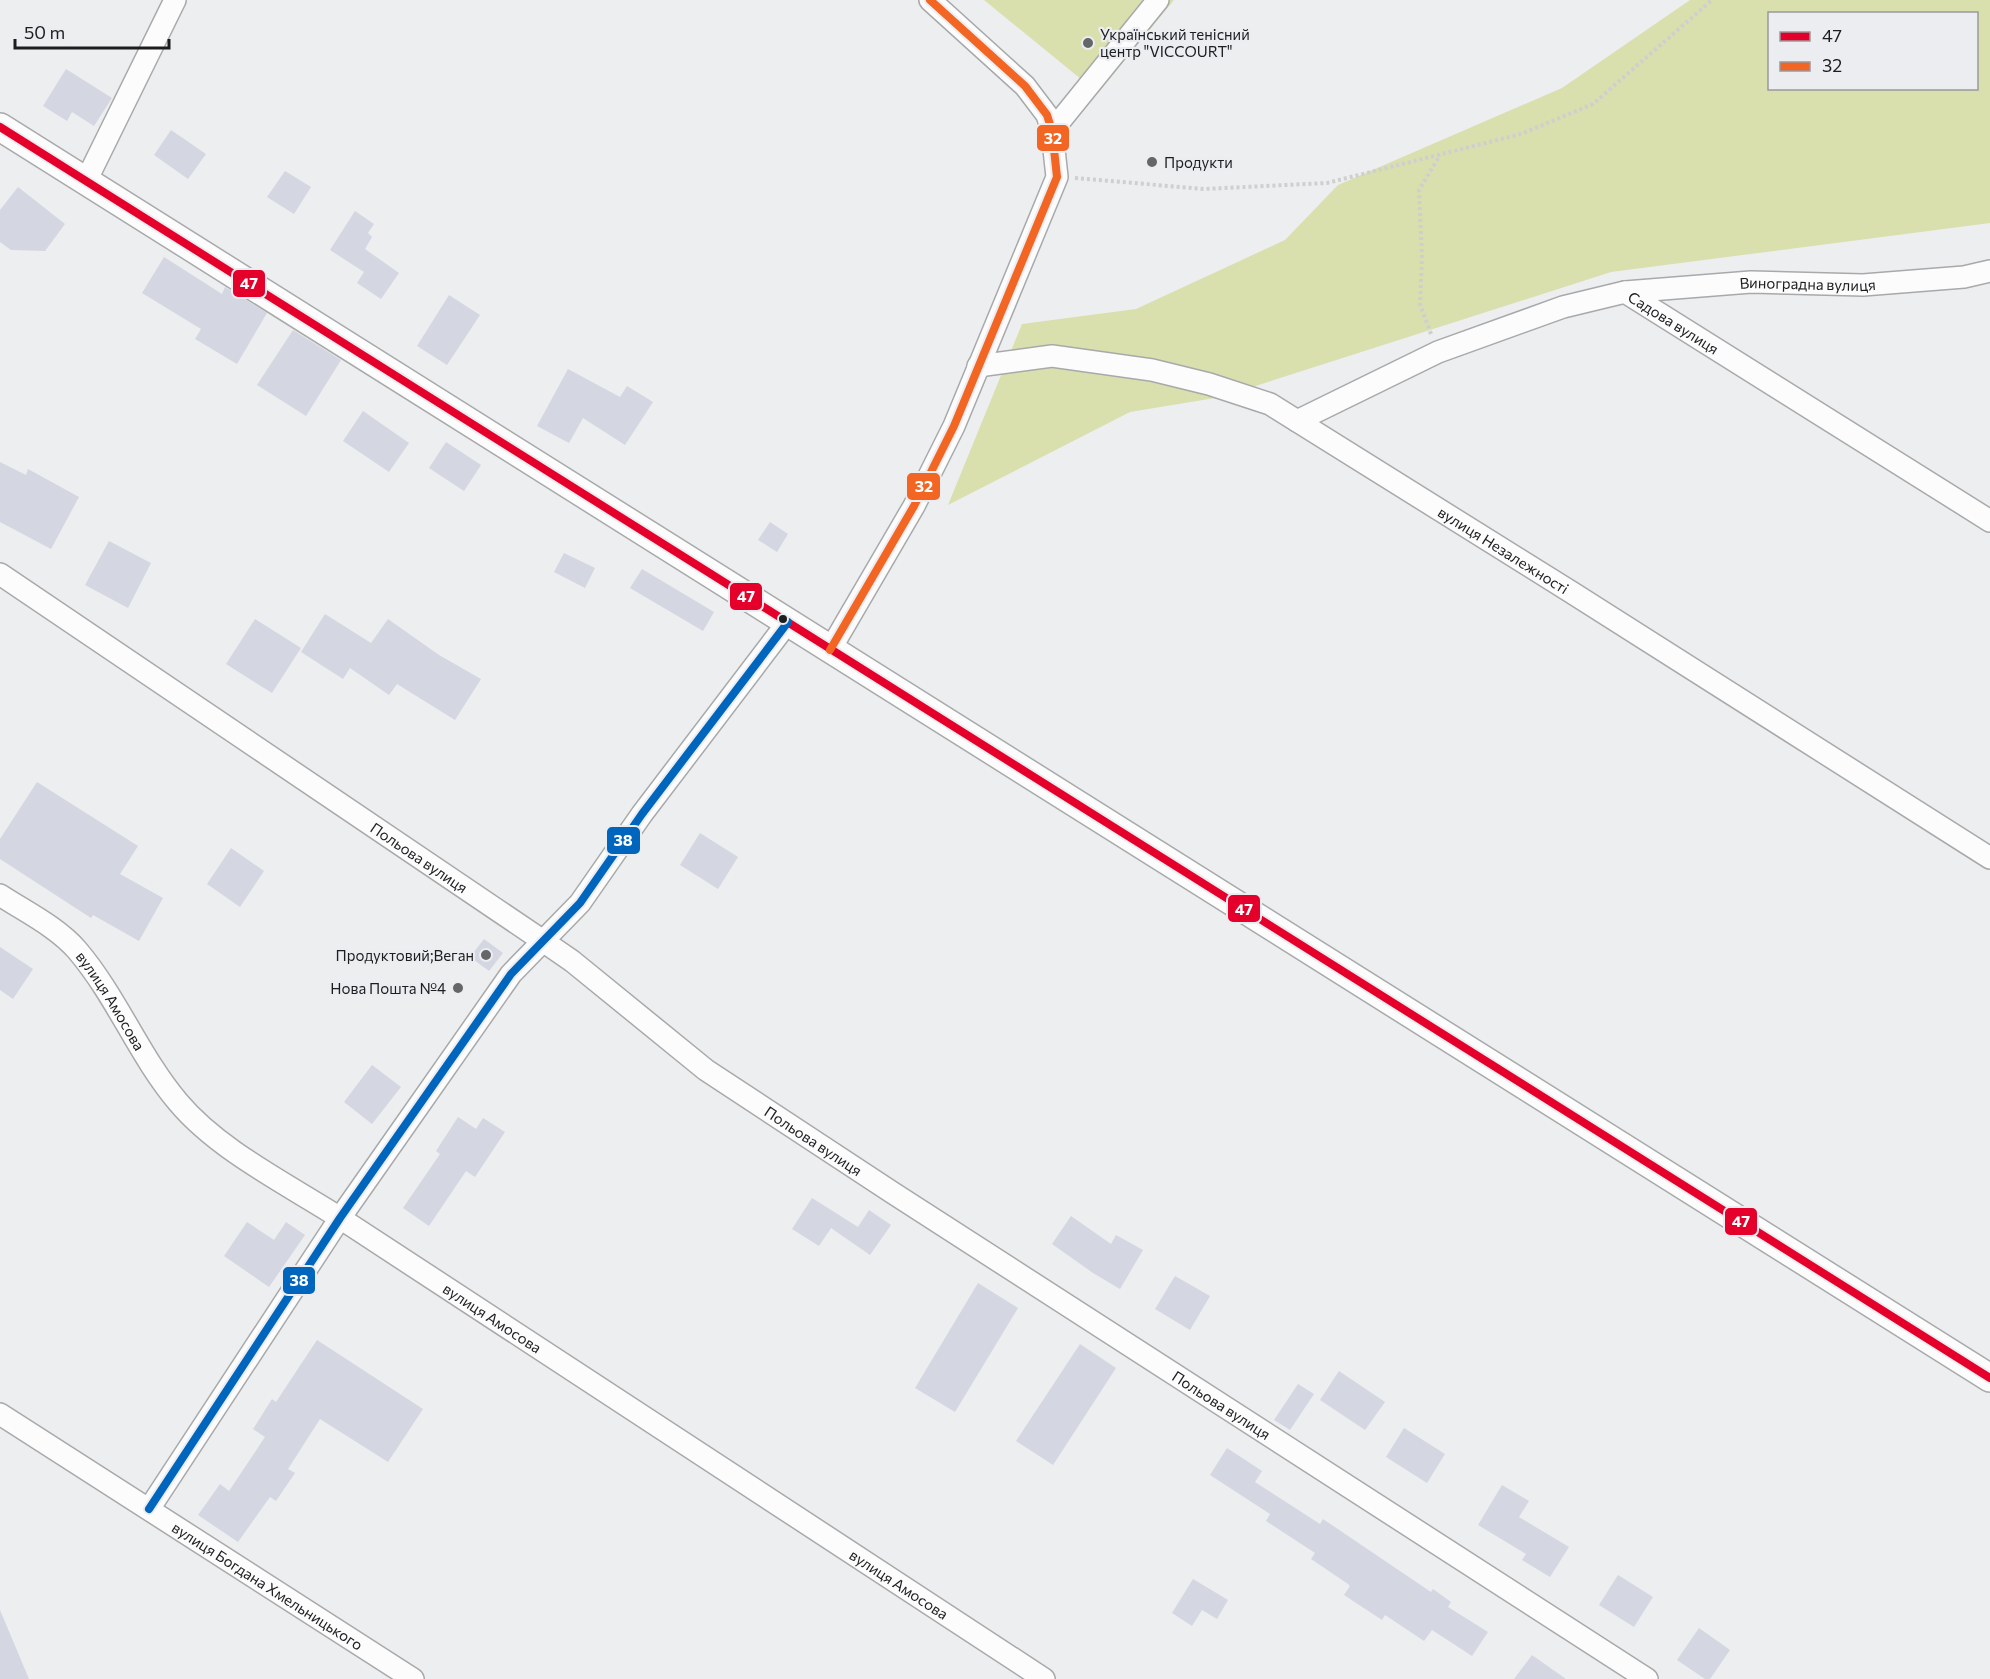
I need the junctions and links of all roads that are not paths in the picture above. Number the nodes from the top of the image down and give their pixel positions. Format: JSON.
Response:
{"nodes":[{"id":1,"x":175,"y":0,"type":"edge"},
{"id":2,"x":930,"y":0,"type":"edge"},
{"id":3,"x":1158,"y":0,"type":"edge"},
{"id":4,"x":0,"y":127,"type":"edge"},
{"id":5,"x":1052,"y":131,"type":"junction"},
{"id":6,"x":86,"y":181,"type":"junction"},
{"id":7,"x":1990,"y":271,"type":"edge"},
{"id":8,"x":1625,"y":292,"type":"junction"},
{"id":9,"x":978,"y":366,"type":"junction"},
{"id":10,"x":1297,"y":421,"type":"junction"},
{"id":11,"x":1990,"y":521,"type":"edge"},
{"id":12,"x":0,"y":574,"type":"edge"},
{"id":13,"x":788,"y":622,"type":"junction"},
{"id":14,"x":830,"y":650,"type":"junction"},
{"id":15,"x":1990,"y":858,"type":"edge"},
{"id":16,"x":0,"y":895,"type":"edge"},
{"id":17,"x":543,"y":941,"type":"junction"},
{"id":18,"x":340,"y":1218,"type":"junction"},
{"id":19,"x":1990,"y":1378,"type":"edge"},
{"id":20,"x":0,"y":1414,"type":"edge"},
{"id":21,"x":149,"y":1509,"type":"junction"},
{"id":22,"x":413,"y":1679,"type":"edge"},
{"id":23,"x":1044,"y":1679,"type":"edge"},
{"id":24,"x":1647,"y":1679,"type":"edge"}],
"edges":[{"from":1,"to":6,"type":"street"},
{"from":2,"to":5,"type":"street"},
{"from":3,"to":5,"type":"street"},
{"from":4,"to":6,"type":"main road"},
{"from":5,"to":9,"type":"street"},
{"from":6,"to":13,"type":"main road"},
{"from":7,"to":8,"type":"street","name":"Виноградна вулиця"},
{"from":8,"to":10,"type":"street","name":"Садова вулиця"},
{"from":8,"to":11,"type":"street","name":"Садова вулиця"},
{"from":9,"to":10,"type":"street","name":"вулиця Незалежності"},
{"from":9,"to":14,"type":"street"},
{"from":10,"to":15,"type":"street","name":"вулиця Незалежності"},
{"from":12,"to":17,"type":"street","name":"Польова вулиця"},
{"from":13,"to":14,"type":"main road"},
{"from":13,"to":17,"type":"street"},
{"from":14,"to":19,"type":"main road"},
{"from":16,"to":18,"type":"street","name":"вулиця Амосова"},
{"from":17,"to":18,"type":"street"},
{"from":17,"to":24,"type":"street","name":"Польова вулиця"},
{"from":18,"to":21,"type":"street"},
{"from":18,"to":23,"type":"street","name":"вулиця Амосова"},
{"from":20,"to":21,"type":"street","name":"вулиця Богдана Хмельницького"},
{"from":21,"to":22,"type":"street","name":"вулиця Богдана Хмельницького"}]}
